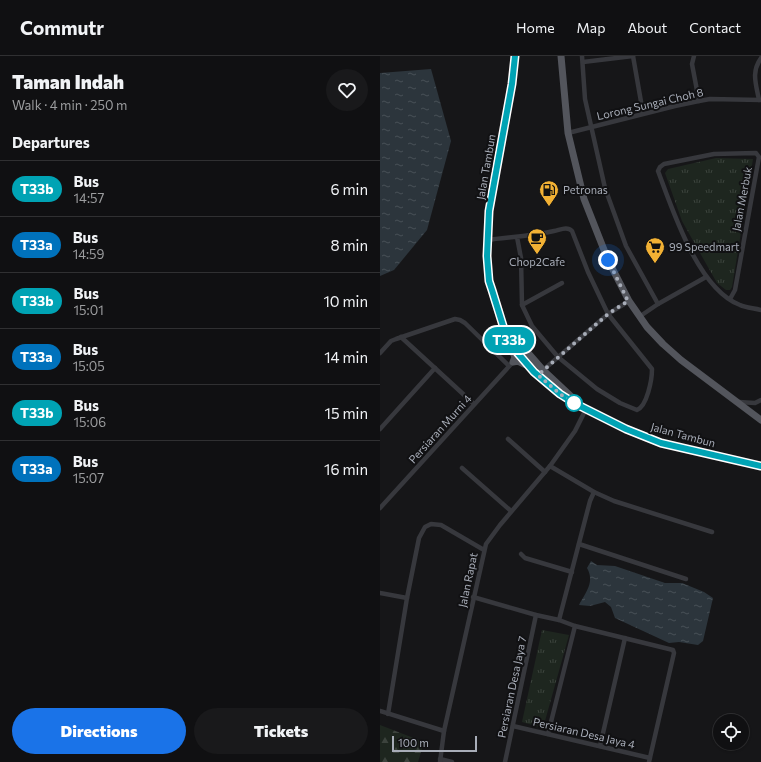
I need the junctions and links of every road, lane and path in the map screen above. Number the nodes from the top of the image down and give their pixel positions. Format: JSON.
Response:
{"nodes":[{"id":1,"x":515,"y":56,"type":"edge"},
{"id":2,"x":561,"y":56,"type":"edge"},
{"id":3,"x":633,"y":56,"type":"edge"},
{"id":4,"x":694,"y":56,"type":"edge"},
{"id":5,"x":761,"y":58,"type":"edge"},
{"id":6,"x":583,"y":59,"type":"edge"},
{"id":7,"x":760,"y":100,"type":"edge"},
{"id":8,"x":699,"y":101,"type":"junction"},
{"id":9,"x":644,"y":113,"type":"junction"},
{"id":10,"x":591,"y":127,"type":"junction"},
{"id":11,"x":568,"y":133,"type":"junction"},
{"id":12,"x":517,"y":237,"type":"junction"},
{"id":13,"x":487,"y":240,"type":"junction"},
{"id":14,"x":706,"y":277,"type":"junction"},
{"id":15,"x":562,"y":283,"type":"dead end"},
{"id":16,"x":730,"y":299,"type":"junction"},
{"id":17,"x":628,"y":301,"type":"junction"},
{"id":18,"x":658,"y":304,"type":"junction"},
{"id":19,"x":522,"y":305,"type":"junction"},
{"id":20,"x":761,"y":310,"type":"edge"},
{"id":21,"x":608,"y":314,"type":"junction"},
{"id":22,"x":638,"y":317,"type":"junction"},
{"id":23,"x":506,"y":331,"type":"junction"},
{"id":24,"x":401,"y":337,"type":"junction"},
{"id":25,"x":380,"y":353,"type":"edge"},
{"id":26,"x":558,"y":357,"type":"junction"},
{"id":27,"x":511,"y":364,"type":"junction"},
{"id":28,"x":435,"y":368,"type":"junction"},
{"id":29,"x":538,"y":372,"type":"junction"},
{"id":30,"x":761,"y":400,"type":"edge"},
{"id":31,"x":737,"y":402,"type":"junction"},
{"id":32,"x":474,"y":404,"type":"junction"},
{"id":33,"x":584,"y":407,"type":"junction"},
{"id":34,"x":761,"y":420,"type":"edge"},
{"id":35,"x":380,"y":429,"type":"edge"},
{"id":36,"x":508,"y":440,"type":"dead end"},
{"id":37,"x":550,"y":466,"type":"junction"},
{"id":38,"x":761,"y":466,"type":"edge"},
{"id":39,"x":462,"y":468,"type":"dead end"},
{"id":40,"x":545,"y":472,"type":"junction"},
{"id":41,"x":594,"y":492,"type":"junction"},
{"id":42,"x":380,"y":508,"type":"edge"},
{"id":43,"x":511,"y":511,"type":"junction"},
{"id":44,"x":712,"y":532,"type":"dead end"},
{"id":45,"x":579,"y":544,"type":"junction"},
{"id":46,"x":484,"y":550,"type":"junction"},
{"id":47,"x":521,"y":554,"type":"dead end"},
{"id":48,"x":572,"y":572,"type":"junction"},
{"id":49,"x":686,"y":579,"type":"dead end"},
{"id":50,"x":380,"y":593,"type":"edge"},
{"id":51,"x":474,"y":597,"type":"junction"},
{"id":52,"x":407,"y":598,"type":"junction"},
{"id":53,"x":536,"y":615,"type":"junction"},
{"id":54,"x":559,"y":620,"type":"junction"},
{"id":55,"x":575,"y":626,"type":"junction"},
{"id":56,"x":625,"y":638,"type":"junction"},
{"id":57,"x":380,"y":711,"type":"edge"},
{"id":58,"x":388,"y":714,"type":"junction"},
{"id":59,"x":513,"y":726,"type":"junction"},
{"id":60,"x":444,"y":731,"type":"junction"},
{"id":61,"x":548,"y":734,"type":"junction"},
{"id":62,"x":600,"y":746,"type":"junction"},
{"id":63,"x":440,"y":760,"type":"edge"},
{"id":64,"x":650,"y":760,"type":"edge"},
{"id":65,"x":452,"y":762,"type":"edge"},
{"id":66,"x":505,"y":762,"type":"edge"}],
"edges":[{"from":1,"to":13,"type":"main road","name":"Jalan Tambun"},
{"from":2,"to":11,"type":"main road"},
{"from":3,"to":6,"type":"street"},
{"from":3,"to":9,"type":"street"},
{"from":4,"to":8,"type":"street"},
{"from":5,"to":7,"type":"street"},
{"from":6,"to":10,"type":"street"},
{"from":7,"to":8,"type":"street","name":"Lorong Sungai Choh 8"},
{"from":8,"to":9,"type":"street","name":"Lorong Sungai Choh 8"},
{"from":9,"to":10,"type":"street","name":"Lorong Sungai Choh 8"},
{"from":10,"to":11,"type":"street","name":"Lorong Sungai Choh 8"},
{"from":10,"to":18,"type":"street"},
{"from":11,"to":17,"type":"main road"},
{"from":12,"to":13,"type":"street"},
{"from":12,"to":19,"type":"street"},
{"from":12,"to":21,"type":"street"},
{"from":13,"to":23,"type":"main road","name":"Jalan Tambun"},
{"from":14,"to":16,"type":"street"},
{"from":14,"to":16,"type":"street","name":"Jalan Merbuk"},
{"from":14,"to":18,"type":"street"},
{"from":15,"to":19,"type":"street"},
{"from":16,"to":20,"type":"street"},
{"from":17,"to":21,"type":"street"},
{"from":17,"to":22,"type":"main road"},
{"from":18,"to":22,"type":"street"},
{"from":19,"to":26,"type":"street"},
{"from":21,"to":26,"type":"street"},
{"from":21,"to":26,"type":"street"},
{"from":22,"to":31,"type":"main road"},
{"from":23,"to":27,"type":"main road"},
{"from":23,"to":29,"type":"main road","name":"Jalan Tambun"},
{"from":24,"to":25,"type":"street"},
{"from":24,"to":27,"type":"street"},
{"from":24,"to":28,"type":"street"},
{"from":26,"to":29,"type":"street"},
{"from":27,"to":29,"type":"main road"},
{"from":27,"to":32,"type":"street","name":"Persiaran Murni 4"},
{"from":28,"to":32,"type":"street"},
{"from":28,"to":35,"type":"street"},
{"from":29,"to":33,"type":"main road","name":"Jalan Tambun"},
{"from":30,"to":31,"type":"street"},
{"from":31,"to":34,"type":"main road"},
{"from":32,"to":42,"type":"street","name":"Persiaran Murni 4"},
{"from":33,"to":37,"type":"street","name":"Jalan Rapat"},
{"from":33,"to":38,"type":"main road","name":"Jalan Tambun"},
{"from":36,"to":40,"type":"street"},
{"from":37,"to":40,"type":"street","name":"Jalan Rapat"},
{"from":37,"to":41,"type":"street"},
{"from":39,"to":43,"type":"street"},
{"from":40,"to":43,"type":"street","name":"Jalan Rapat"},
{"from":41,"to":44,"type":"street"},
{"from":41,"to":45,"type":"street"},
{"from":43,"to":46,"type":"street","name":"Jalan Rapat"},
{"from":45,"to":48,"type":"street"},
{"from":45,"to":49,"type":"street"},
{"from":46,"to":51,"type":"street","name":"Jalan Rapat"},
{"from":46,"to":52,"type":"street"},
{"from":47,"to":48,"type":"street"},
{"from":48,"to":54,"type":"street"},
{"from":50,"to":52,"type":"street"},
{"from":51,"to":53,"type":"street"},
{"from":51,"to":60,"type":"street","name":"Jalan Rapat"},
{"from":52,"to":58,"type":"street"},
{"from":53,"to":54,"type":"street"},
{"from":53,"to":59,"type":"street","name":"Persiaran Desa Jaya 7"},
{"from":54,"to":55,"type":"street"},
{"from":55,"to":56,"type":"street"},
{"from":55,"to":61,"type":"street"},
{"from":56,"to":62,"type":"street"},
{"from":56,"to":64,"type":"street"},
{"from":57,"to":58,"type":"street"},
{"from":58,"to":60,"type":"street"},
{"from":59,"to":61,"type":"street","name":"Persiaran Desa Jaya 4"},
{"from":59,"to":66,"type":"street","name":"Persiaran Desa Jaya 7"},
{"from":60,"to":63,"type":"street","name":"Jalan Rapat"},
{"from":61,"to":62,"type":"street","name":"Persiaran Desa Jaya 4"},
{"from":62,"to":64,"type":"street","name":"Persiaran Desa Jaya 4"},
{"from":63,"to":65,"type":"street"}]}
